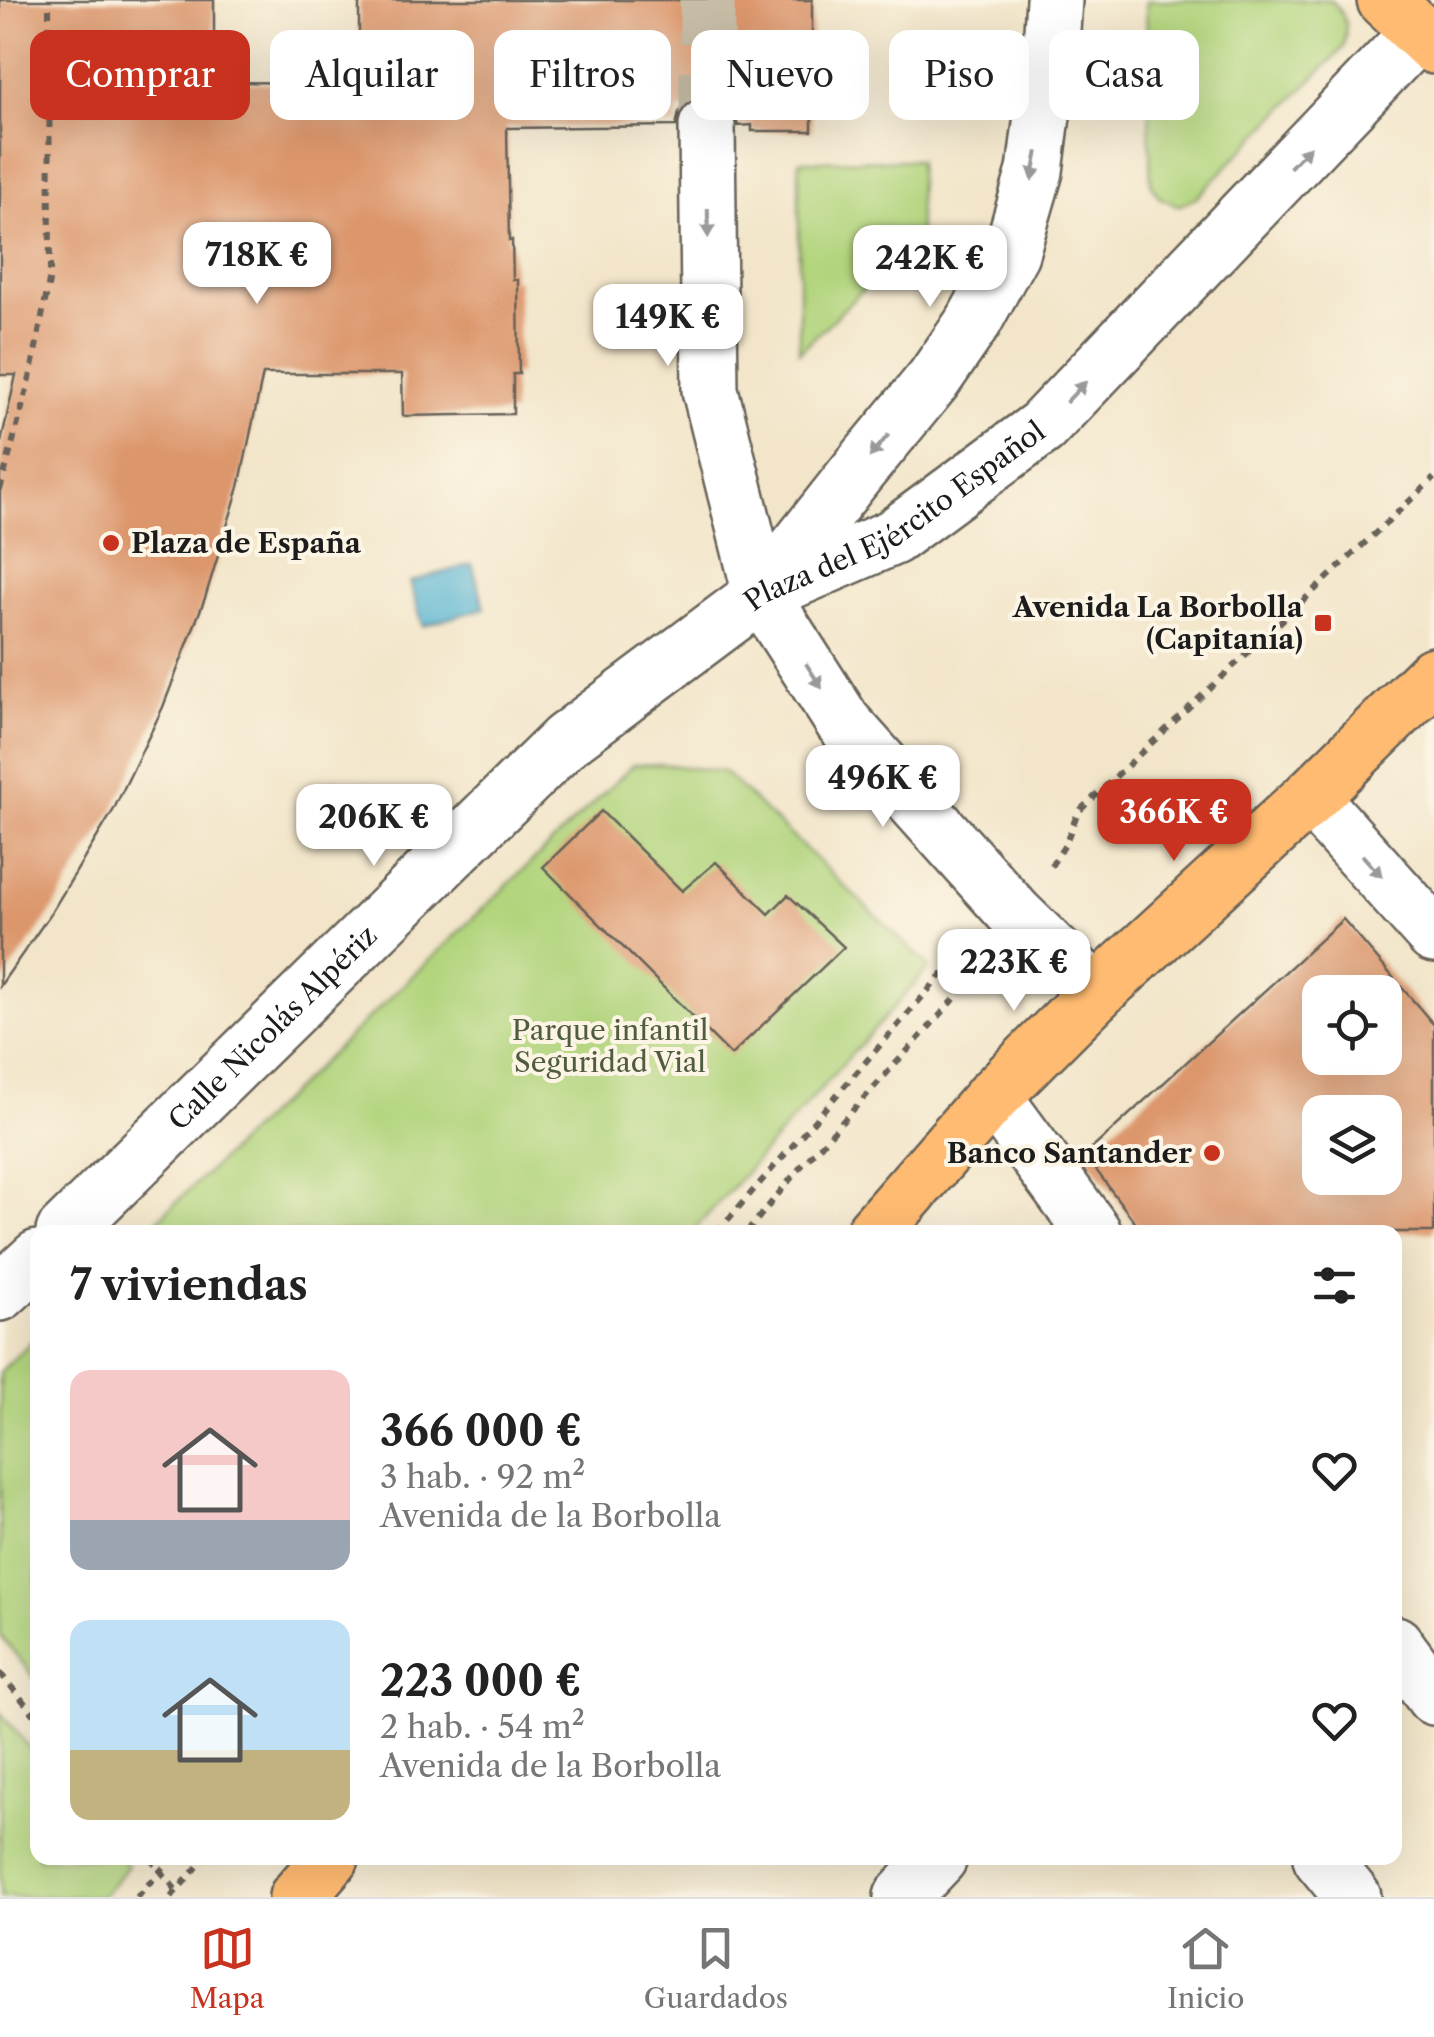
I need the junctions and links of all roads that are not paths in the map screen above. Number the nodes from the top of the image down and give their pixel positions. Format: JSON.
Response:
{"nodes":[{"id":1,"x":1054,"y":0,"type":"edge"},
{"id":2,"x":1413,"y":26,"type":"edge"},
{"id":3,"x":707,"y":126,"type":"tunnel mouth"},
{"id":4,"x":761,"y":594,"type":"junction"},
{"id":5,"x":1434,"y":675,"type":"edge"},
{"id":6,"x":1310,"y":797,"type":"junction"},
{"id":7,"x":1434,"y":935,"type":"edge"},
{"id":8,"x":1096,"y":993,"type":"junction"},
{"id":9,"x":993,"y":1096,"type":"junction"},
{"id":10,"x":71,"y":1225,"type":"edge"},
{"id":11,"x":880,"y":1225,"type":"edge"},
{"id":12,"x":1088,"y":1225,"type":"edge"},
{"id":13,"x":30,"y":1266,"type":"edge"},
{"id":14,"x":0,"y":1294,"type":"edge"},
{"id":15,"x":1402,"y":1654,"type":"edge"},
{"id":16,"x":1434,"y":1697,"type":"edge"},
{"id":17,"x":325,"y":1865,"type":"edge"},
{"id":18,"x":932,"y":1865,"type":"edge"},
{"id":19,"x":1327,"y":1865,"type":"edge"},
{"id":20,"x":297,"y":1897,"type":"edge"},
{"id":21,"x":902,"y":1897,"type":"edge"},
{"id":22,"x":1353,"y":1897,"type":"edge"}],
"edges":[{"from":1,"to":4,"type":"street","name":"Plaza del Ejército Español","one_way":true},
{"from":4,"to":2,"type":"street","name":"Plaza del Ejército Español","one_way":true},
{"from":3,"to":4,"type":"street","one_way":true},
{"from":4,"to":8,"type":"street","one_way":true},
{"from":4,"to":10,"type":"street","name":"Calle Nicolás Alpériz"},
{"from":5,"to":6,"type":"main road"},
{"from":6,"to":7,"type":"street","one_way":true},
{"from":6,"to":8,"type":"main road"},
{"from":8,"to":9,"type":"main road"},
{"from":9,"to":11,"type":"main road"},
{"from":9,"to":12,"type":"street"},
{"from":13,"to":14,"type":"street"},
{"from":15,"to":16,"type":"street"},
{"from":17,"to":20,"type":"main road"},
{"from":18,"to":21,"type":"street"},
{"from":19,"to":22,"type":"street"}]}
